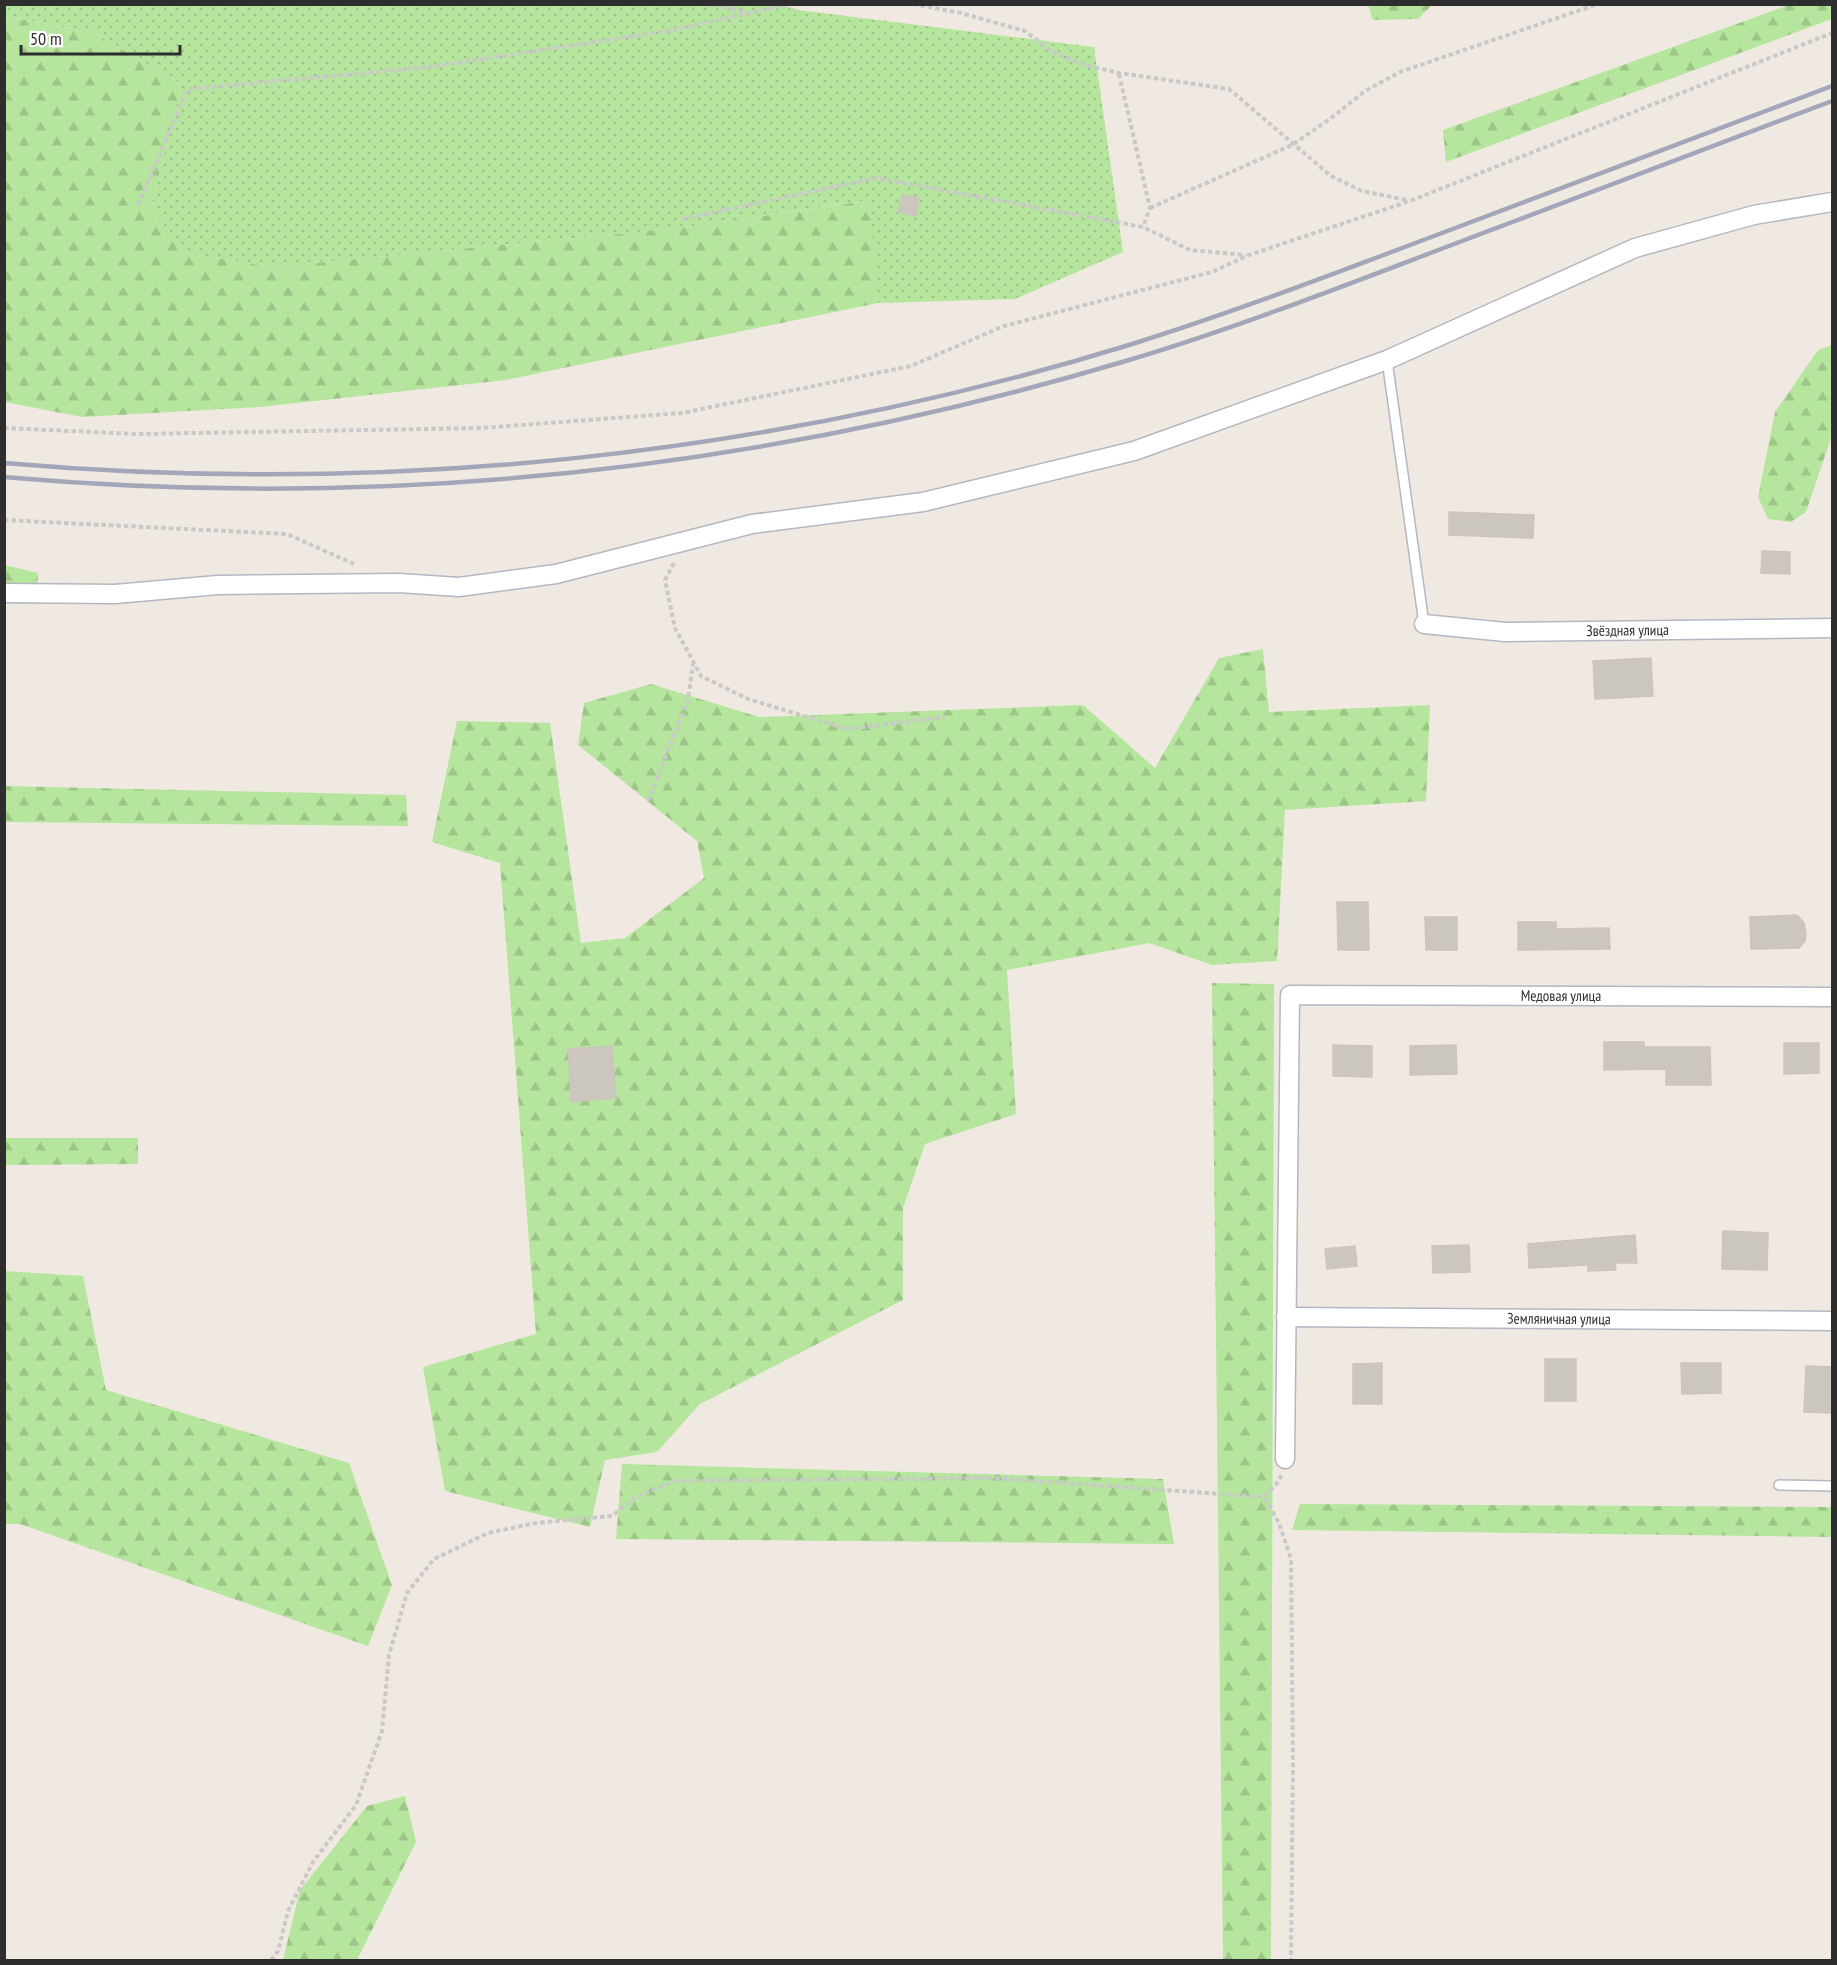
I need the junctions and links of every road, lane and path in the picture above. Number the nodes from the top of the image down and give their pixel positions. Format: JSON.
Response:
{"nodes":[{"id":1,"x":710,"y":4,"type":"edge"},
{"id":2,"x":790,"y":4,"type":"edge"},
{"id":3,"x":913,"y":4,"type":"edge"},
{"id":4,"x":1598,"y":4,"type":"edge"},
{"id":5,"x":747,"y":12,"type":"junction"},
{"id":6,"x":1833,"y":33,"type":"edge"},
{"id":7,"x":1119,"y":74,"type":"junction"},
{"id":8,"x":1292,"y":145,"type":"junction"},
{"id":9,"x":1410,"y":201,"type":"junction"},
{"id":10,"x":1833,"y":202,"type":"edge"},
{"id":11,"x":138,"y":205,"type":"dead end"},
{"id":12,"x":1150,"y":208,"type":"junction"},
{"id":13,"x":682,"y":219,"type":"dead end"},
{"id":14,"x":1143,"y":227,"type":"junction"},
{"id":15,"x":1249,"y":255,"type":"junction"},
{"id":16,"x":1386,"y":360,"type":"junction"},
{"id":17,"x":4,"y":428,"type":"edge"},
{"id":18,"x":4,"y":520,"type":"edge"},
{"id":19,"x":685,"y":542,"type":"junction"},
{"id":20,"x":358,"y":566,"type":"dead end"},
{"id":21,"x":4,"y":593,"type":"edge"},
{"id":22,"x":1424,"y":624,"type":"joint"},
{"id":23,"x":1833,"y":628,"type":"edge"},
{"id":24,"x":693,"y":663,"type":"junction"},
{"id":25,"x":945,"y":717,"type":"dead end"},
{"id":26,"x":648,"y":801,"type":"dead end"},
{"id":27,"x":1833,"y":997,"type":"edge"},
{"id":28,"x":1286,"y":1317,"type":"junction"},
{"id":29,"x":1833,"y":1321,"type":"edge"},
{"id":30,"x":1285,"y":1459,"type":"joint"},
{"id":31,"x":1779,"y":1485,"type":"dead end"},
{"id":32,"x":1833,"y":1486,"type":"edge"},
{"id":33,"x":1264,"y":1497,"type":"junction"},
{"id":34,"x":270,"y":1960,"type":"edge"},
{"id":35,"x":1291,"y":1960,"type":"edge"}],
"edges":[{"from":1,"to":5,"type":"path"},
{"from":2,"to":5,"type":"path"},
{"from":3,"to":7,"type":"path"},
{"from":4,"to":8,"type":"path"},
{"from":5,"to":11,"type":"path"},
{"from":6,"to":9,"type":"path"},
{"from":7,"to":8,"type":"path"},
{"from":7,"to":12,"type":"path"},
{"from":8,"to":9,"type":"path"},
{"from":8,"to":12,"type":"path"},
{"from":9,"to":15,"type":"path"},
{"from":10,"to":16,"type":"street"},
{"from":12,"to":14,"type":"path"},
{"from":13,"to":14,"type":"path"},
{"from":14,"to":15,"type":"path"},
{"from":15,"to":17,"type":"path"},
{"from":16,"to":19,"type":"street"},
{"from":16,"to":22,"type":"lane"},
{"from":18,"to":20,"type":"path"},
{"from":19,"to":21,"type":"street"},
{"from":19,"to":24,"type":"path"},
{"from":22,"to":23,"type":"street","name":"Звёздная улица"},
{"from":24,"to":25,"type":"path"},
{"from":24,"to":26,"type":"path"},
{"from":27,"to":28,"type":"street","name":"Медовая улица"},
{"from":28,"to":29,"type":"street","name":"Земляничная улица"},
{"from":28,"to":30,"type":"street"},
{"from":30,"to":33,"type":"path"},
{"from":31,"to":32,"type":"lane"},
{"from":33,"to":34,"type":"path"},
{"from":33,"to":35,"type":"path"}]}
